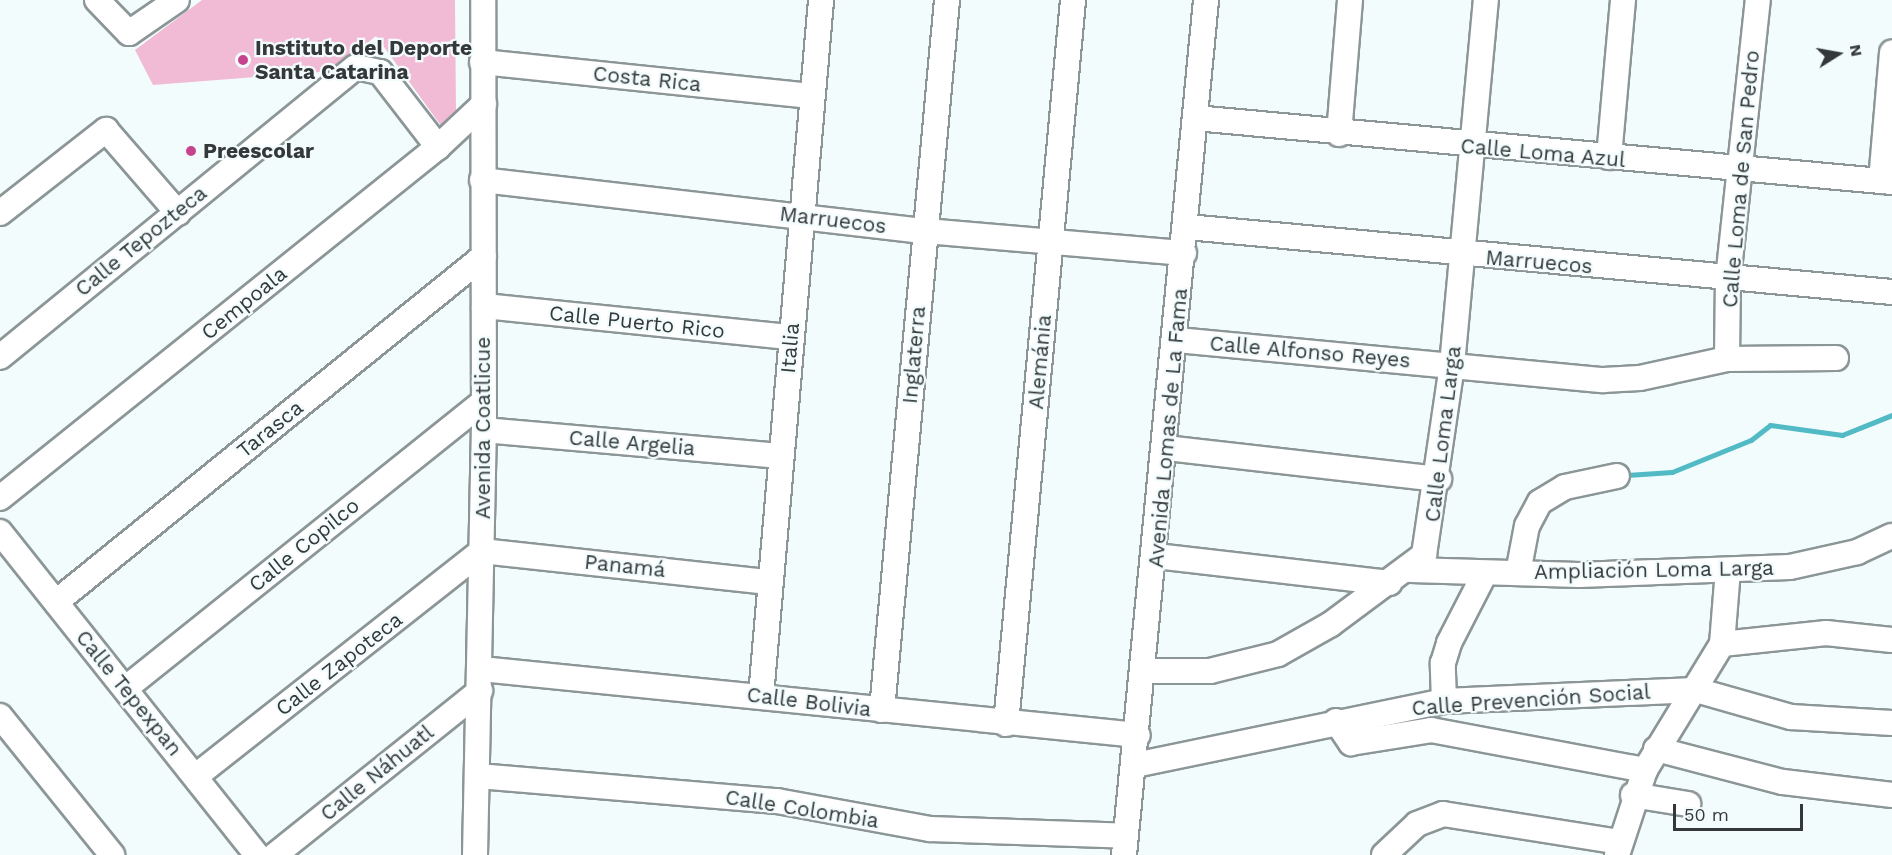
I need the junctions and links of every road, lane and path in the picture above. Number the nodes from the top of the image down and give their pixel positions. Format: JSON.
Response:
{"nodes":[{"id":1,"x":97,"y":0,"type":"edge"},
{"id":2,"x":177,"y":0,"type":"edge"},
{"id":3,"x":483,"y":0,"type":"edge"},
{"id":4,"x":821,"y":0,"type":"edge"},
{"id":5,"x":947,"y":0,"type":"edge"},
{"id":6,"x":1072,"y":0,"type":"edge"},
{"id":7,"x":1206,"y":0,"type":"edge"},
{"id":8,"x":1350,"y":0,"type":"edge"},
{"id":9,"x":1486,"y":0,"type":"edge"},
{"id":10,"x":1623,"y":0,"type":"edge"},
{"id":11,"x":1758,"y":0,"type":"edge"},
{"id":12,"x":1892,"y":52,"type":"edge"},
{"id":13,"x":482,"y":62,"type":"junction"},
{"id":14,"x":812,"y":96,"type":"junction"},
{"id":15,"x":484,"y":104,"type":"junction"},
{"id":16,"x":1195,"y":118,"type":"junction"},
{"id":17,"x":1339,"y":134,"type":"junction"},
{"id":18,"x":438,"y":147,"type":"junction"},
{"id":19,"x":1472,"y":147,"type":"junction"},
{"id":20,"x":1609,"y":158,"type":"junction"},
{"id":21,"x":1743,"y":171,"type":"junction"},
{"id":22,"x":482,"y":180,"type":"junction"},
{"id":23,"x":1886,"y":182,"type":"edge"},
{"id":24,"x":0,"y":213,"type":"edge"},
{"id":25,"x":177,"y":213,"type":"junction"},
{"id":26,"x":803,"y":216,"type":"junction"},
{"id":27,"x":1187,"y":227,"type":"junction"},
{"id":28,"x":926,"y":231,"type":"junction"},
{"id":29,"x":1051,"y":243,"type":"junction"},
{"id":30,"x":1184,"y":253,"type":"junction"},
{"id":31,"x":1463,"y":255,"type":"junction"},
{"id":32,"x":484,"y":256,"type":"junction"},
{"id":33,"x":1728,"y":279,"type":"junction"},
{"id":34,"x":1892,"y":291,"type":"edge"},
{"id":35,"x":484,"y":306,"type":"junction"},
{"id":36,"x":791,"y":337,"type":"junction"},
{"id":37,"x":1178,"y":340,"type":"junction"},
{"id":38,"x":0,"y":357,"type":"edge"},
{"id":39,"x":1836,"y":358,"type":"dead end"},
{"id":40,"x":1728,"y":359,"type":"junction"},
{"id":41,"x":1452,"y":365,"type":"junction"},
{"id":42,"x":483,"y":402,"type":"junction"},
{"id":43,"x":483,"y":430,"type":"junction"},
{"id":44,"x":1166,"y":448,"type":"junction"},
{"id":45,"x":780,"y":456,"type":"junction"},
{"id":46,"x":1617,"y":476,"type":"dead end"},
{"id":47,"x":1439,"y":479,"type":"junction"},
{"id":48,"x":0,"y":498,"type":"edge"},
{"id":49,"x":0,"y":532,"type":"edge"},
{"id":50,"x":1892,"y":536,"type":"edge"},
{"id":51,"x":482,"y":551,"type":"junction"},
{"id":52,"x":1156,"y":556,"type":"junction"},
{"id":53,"x":1411,"y":570,"type":"junction"},
{"id":54,"x":1728,"y":570,"type":"junction"},
{"id":55,"x":1485,"y":573,"type":"junction"},
{"id":56,"x":1518,"y":573,"type":"junction"},
{"id":57,"x":768,"y":582,"type":"junction"},
{"id":58,"x":1389,"y":582,"type":"junction"},
{"id":59,"x":56,"y":602,"type":"junction"},
{"id":60,"x":1892,"y":640,"type":"edge"},
{"id":61,"x":1722,"y":644,"type":"junction"},
{"id":62,"x":1145,"y":671,"type":"junction"},
{"id":63,"x":480,"y":680,"type":"junction"},
{"id":64,"x":126,"y":688,"type":"junction"},
{"id":65,"x":1696,"y":690,"type":"junction"},
{"id":66,"x":761,"y":696,"type":"junction"},
{"id":67,"x":1444,"y":701,"type":"junction"},
{"id":68,"x":882,"y":710,"type":"junction"},
{"id":69,"x":0,"y":716,"type":"edge"},
{"id":70,"x":1336,"y":721,"type":"junction"},
{"id":71,"x":1892,"y":723,"type":"edge"},
{"id":72,"x":1006,"y":724,"type":"junction"},
{"id":73,"x":1138,"y":735,"type":"junction"},
{"id":74,"x":1650,"y":759,"type":"junction"},
{"id":75,"x":1135,"y":765,"type":"junction"},
{"id":76,"x":196,"y":776,"type":"junction"},
{"id":77,"x":478,"y":776,"type":"junction"},
{"id":78,"x":1634,"y":795,"type":"junction"},
{"id":79,"x":1892,"y":795,"type":"edge"},
{"id":80,"x":1688,"y":804,"type":"dead end"},
{"id":81,"x":1125,"y":846,"type":"edge"},
{"id":82,"x":1619,"y":848,"type":"edge"},
{"id":83,"x":112,"y":855,"type":"edge"},
{"id":84,"x":257,"y":855,"type":"edge"},
{"id":85,"x":275,"y":855,"type":"edge"},
{"id":86,"x":475,"y":855,"type":"edge"},
{"id":87,"x":1384,"y":855,"type":"edge"}],
"edges":[{"from":1,"to":2,"type":"street"},
{"from":3,"to":13,"type":"street","name":"Avenida Coatlicue"},
{"from":4,"to":14,"type":"street","name":"Italia"},
{"from":5,"to":28,"type":"street","name":"Inglaterra"},
{"from":6,"to":29,"type":"street","name":"Alemánia"},
{"from":7,"to":16,"type":"street","name":"Avenida Lomas de La Fama"},
{"from":8,"to":17,"type":"street"},
{"from":9,"to":19,"type":"street","name":"Calle Loma Larga"},
{"from":10,"to":20,"type":"street"},
{"from":11,"to":21,"type":"street","name":"Calle Loma de San Pedro"},
{"from":12,"to":23,"type":"street"},
{"from":13,"to":14,"type":"street","name":"Costa Rica"},
{"from":13,"to":15,"type":"street","name":"Avenida Coatlicue"},
{"from":14,"to":26,"type":"street","name":"Italia"},
{"from":15,"to":18,"type":"street","name":"Cempoala"},
{"from":15,"to":22,"type":"street","name":"Avenida Coatlicue"},
{"from":16,"to":17,"type":"street","name":"Calle Loma Azul"},
{"from":16,"to":27,"type":"street","name":"Avenida Lomas de La Fama"},
{"from":17,"to":19,"type":"street","name":"Calle Loma Azul"},
{"from":18,"to":25,"type":"street","name":"Calle Tepozteca"},
{"from":18,"to":48,"type":"street","name":"Cempoala"},
{"from":19,"to":20,"type":"street","name":"Calle Loma Azul"},
{"from":19,"to":31,"type":"street","name":"Calle Loma Larga"},
{"from":20,"to":21,"type":"street","name":"Calle Loma Azul"},
{"from":21,"to":23,"type":"street","name":"Calle Loma Azul"},
{"from":21,"to":33,"type":"street","name":"Calle Loma de San Pedro"},
{"from":22,"to":26,"type":"street","name":"Marruecos"},
{"from":22,"to":32,"type":"street","name":"Avenida Coatlicue"},
{"from":24,"to":25,"type":"street"},
{"from":25,"to":38,"type":"street","name":"Calle Tepozteca"},
{"from":26,"to":28,"type":"street","name":"Marruecos"},
{"from":26,"to":36,"type":"street","name":"Italia"},
{"from":27,"to":30,"type":"street","name":"Avenida Lomas de La Fama"},
{"from":27,"to":31,"type":"street","name":"Marruecos"},
{"from":28,"to":29,"type":"street","name":"Marruecos"},
{"from":28,"to":68,"type":"street","name":"Inglaterra"},
{"from":29,"to":30,"type":"street","name":"Marruecos"},
{"from":29,"to":72,"type":"street","name":"Alemánia"},
{"from":30,"to":37,"type":"street","name":"Avenida Lomas de La Fama"},
{"from":31,"to":33,"type":"street","name":"Marruecos"},
{"from":31,"to":41,"type":"street","name":"Calle Loma Larga"},
{"from":32,"to":35,"type":"street","name":"Avenida Coatlicue"},
{"from":32,"to":59,"type":"street","name":"Tarasca"},
{"from":33,"to":34,"type":"street","name":"Marruecos"},
{"from":33,"to":40,"type":"street","name":"Calle Loma de San Pedro"},
{"from":35,"to":36,"type":"street","name":"Calle Puerto Rico"},
{"from":35,"to":42,"type":"street","name":"Avenida Coatlicue"},
{"from":36,"to":45,"type":"street","name":"Italia"},
{"from":37,"to":41,"type":"street","name":"Calle Alfonso Reyes"},
{"from":37,"to":44,"type":"street","name":"Avenida Lomas de La Fama"},
{"from":39,"to":40,"type":"street","name":"Calle Alfonso Reyes"},
{"from":40,"to":41,"type":"street","name":"Calle Alfonso Reyes"},
{"from":41,"to":47,"type":"street","name":"Calle Loma Larga"},
{"from":42,"to":43,"type":"street","name":"Avenida Coatlicue"},
{"from":42,"to":64,"type":"street","name":"Calle Copilco"},
{"from":43,"to":45,"type":"street","name":"Calle Argelia"},
{"from":43,"to":51,"type":"street","name":"Avenida Coatlicue"},
{"from":44,"to":47,"type":"street"},
{"from":44,"to":52,"type":"street","name":"Avenida Lomas de La Fama"},
{"from":45,"to":57,"type":"street","name":"Italia"},
{"from":46,"to":56,"type":"street"},
{"from":47,"to":53,"type":"street","name":"Calle Loma Larga"},
{"from":49,"to":59,"type":"street","name":"Calle Tepexpan"},
{"from":50,"to":54,"type":"street","name":"Ampliación Loma Larga"},
{"from":51,"to":57,"type":"street","name":"Panamá"},
{"from":51,"to":63,"type":"street","name":"Avenida Coatlicue"},
{"from":51,"to":76,"type":"street","name":"Calle Zapoteca"},
{"from":52,"to":58,"type":"street"},
{"from":52,"to":62,"type":"street","name":"Avenida Lomas de La Fama"},
{"from":53,"to":55,"type":"street","name":"Ampliación Loma Larga"},
{"from":53,"to":58,"type":"street","name":"Calle Loma Larga"},
{"from":54,"to":56,"type":"street","name":"Ampliación Loma Larga"},
{"from":54,"to":61,"type":"street"},
{"from":55,"to":56,"type":"street","name":"Ampliación Loma Larga"},
{"from":55,"to":67,"type":"street"},
{"from":57,"to":66,"type":"street","name":"Italia"},
{"from":58,"to":62,"type":"street","name":"Calle Loma Larga"},
{"from":59,"to":64,"type":"street","name":"Calle Tepexpan"},
{"from":60,"to":61,"type":"street"},
{"from":61,"to":65,"type":"street"},
{"from":62,"to":73,"type":"street","name":"Avenida Lomas de La Fama"},
{"from":63,"to":66,"type":"street","name":"Calle Bolivia"},
{"from":63,"to":77,"type":"street","name":"Avenida Coatlicue"},
{"from":63,"to":85,"type":"street","name":"Calle Náhuatl"},
{"from":64,"to":76,"type":"street","name":"Calle Tepexpan"},
{"from":65,"to":67,"type":"street","name":"Calle Prevención Social"},
{"from":65,"to":71,"type":"street","name":"Calle Prevención Social"},
{"from":65,"to":74,"type":"street"},
{"from":66,"to":68,"type":"street","name":"Calle Bolivia"},
{"from":67,"to":70,"type":"street","name":"Calle Prevención Social"},
{"from":68,"to":72,"type":"street","name":"Calle Bolivia"},
{"from":69,"to":83,"type":"street"},
{"from":70,"to":74,"type":"street"},
{"from":70,"to":75,"type":"street","name":"Calle Prevención Social"},
{"from":72,"to":73,"type":"street","name":"Calle Bolivia"},
{"from":73,"to":75,"type":"street","name":"Avenida Lomas de La Fama"},
{"from":74,"to":78,"type":"street"},
{"from":74,"to":79,"type":"street"},
{"from":75,"to":81,"type":"street","name":"Avenida Lomas de La Fama"},
{"from":76,"to":84,"type":"street","name":"Calle Tepexpan"},
{"from":77,"to":81,"type":"street","name":"Calle Colombia"},
{"from":77,"to":86,"type":"street","name":"Avenida Coatlicue"},
{"from":78,"to":80,"type":"street"},
{"from":78,"to":82,"type":"street"},
{"from":82,"to":87,"type":"street"}]}
